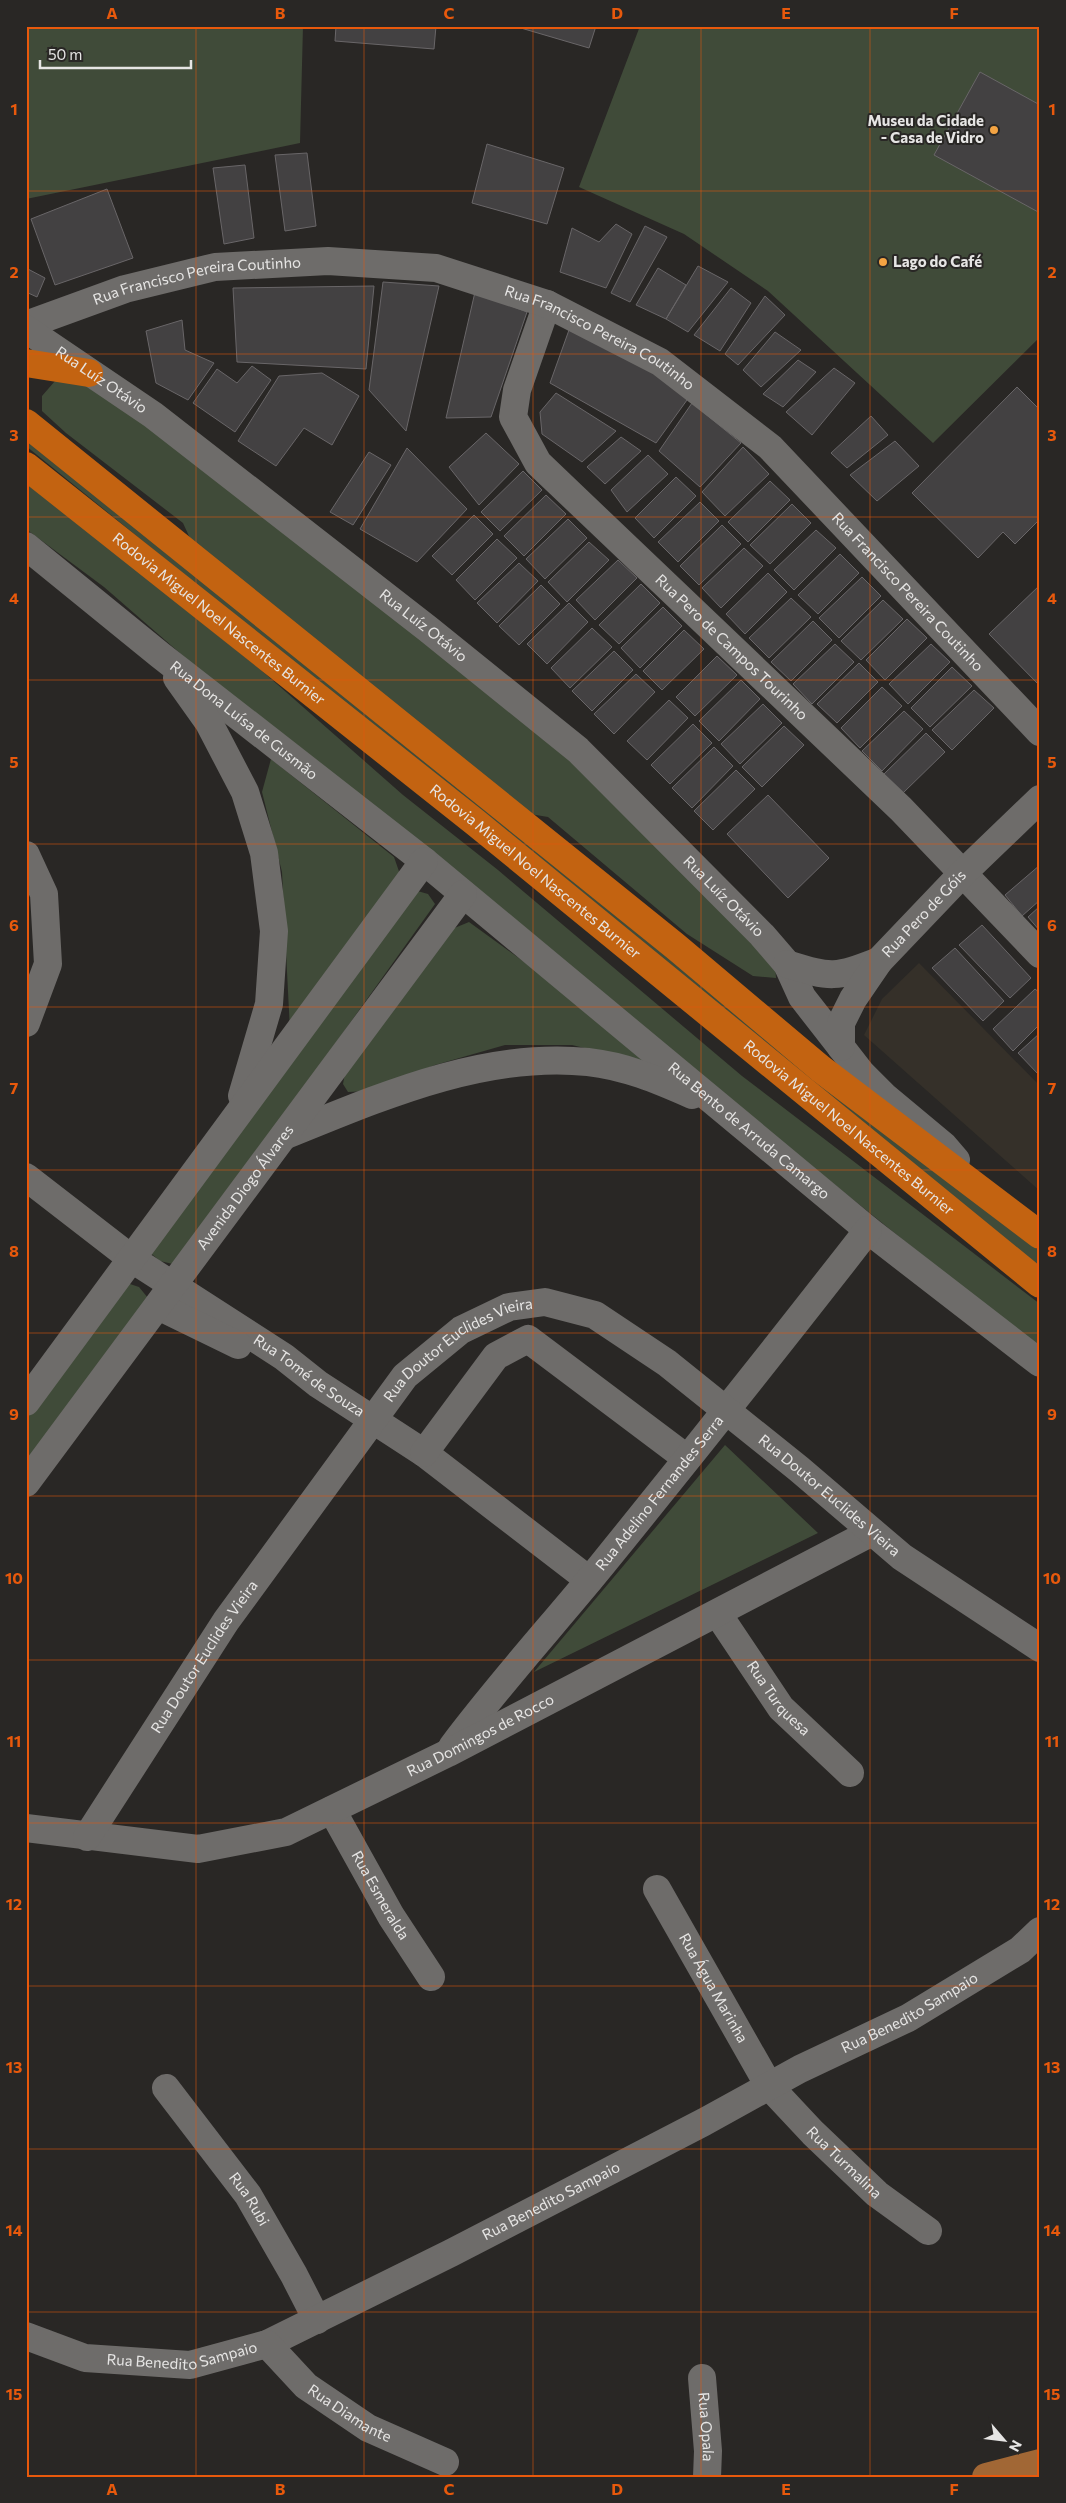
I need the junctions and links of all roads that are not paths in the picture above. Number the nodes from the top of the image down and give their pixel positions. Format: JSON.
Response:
{"nodes":[{"id":1,"x":547,"y":304,"type":"junction"},
{"id":2,"x":26,"y":327,"type":"edge"},
{"id":3,"x":26,"y":363,"type":"edge"},
{"id":4,"x":89,"y":373,"type":"junction"},
{"id":5,"x":26,"y":423,"type":"edge"},
{"id":6,"x":26,"y":466,"type":"edge"},
{"id":7,"x":26,"y":546,"type":"edge"},
{"id":8,"x":160,"y":655,"type":"junction"},
{"id":9,"x":1040,"y":732,"type":"edge"},
{"id":10,"x":1040,"y":799,"type":"edge"},
{"id":11,"x":26,"y":855,"type":"edge"},
{"id":12,"x":424,"y":862,"type":"junction"},
{"id":13,"x":962,"y":874,"type":"junction"},
{"id":14,"x":463,"y":894,"type":"junction"},
{"id":15,"x":1040,"y":954,"type":"edge"},
{"id":16,"x":879,"y":961,"type":"junction"},
{"id":17,"x":787,"y":964,"type":"junction"},
{"id":18,"x":26,"y":1023,"type":"edge"},
{"id":19,"x":840,"y":1048,"type":"junction"},
{"id":20,"x":716,"y":1106,"type":"junction"},
{"id":21,"x":237,"y":1114,"type":"junction"},
{"id":22,"x":284,"y":1136,"type":"junction"},
{"id":23,"x":26,"y":1177,"type":"edge"},
{"id":24,"x":983,"y":1192,"type":"junction"},
{"id":25,"x":868,"y":1230,"type":"junction"},
{"id":26,"x":1040,"y":1235,"type":"edge"},
{"id":27,"x":132,"y":1259,"type":"junction"},
{"id":28,"x":1040,"y":1284,"type":"edge"},
{"id":29,"x":166,"y":1295,"type":"junction"},
{"id":30,"x":509,"y":1307,"type":"junction"},
{"id":31,"x":496,"y":1356,"type":"junction"},
{"id":32,"x":1040,"y":1363,"type":"edge"},
{"id":33,"x":26,"y":1402,"type":"edge"},
{"id":34,"x":726,"y":1410,"type":"junction"},
{"id":35,"x":373,"y":1421,"type":"junction"},
{"id":36,"x":424,"y":1454,"type":"junction"},
{"id":37,"x":688,"y":1457,"type":"junction"},
{"id":38,"x":26,"y":1482,"type":"edge"},
{"id":39,"x":872,"y":1532,"type":"junction"},
{"id":40,"x":589,"y":1580,"type":"junction"},
{"id":41,"x":718,"y":1614,"type":"junction"},
{"id":42,"x":1040,"y":1648,"type":"edge"},
{"id":43,"x":448,"y":1753,"type":"junction"},
{"id":44,"x":850,"y":1773,"type":"dead end"},
{"id":45,"x":332,"y":1810,"type":"junction"},
{"id":46,"x":26,"y":1819,"type":"edge"},
{"id":47,"x":26,"y":1828,"type":"edge"},
{"id":48,"x":75,"y":1835,"type":"junction"},
{"id":49,"x":657,"y":1889,"type":"dead end"},
{"id":50,"x":1040,"y":1930,"type":"edge"},
{"id":51,"x":431,"y":1977,"type":"dead end"},
{"id":52,"x":769,"y":2086,"type":"junction"},
{"id":53,"x":166,"y":2088,"type":"dead end"},
{"id":54,"x":928,"y":2231,"type":"dead end"},
{"id":55,"x":316,"y":2320,"type":"junction"},
{"id":56,"x":28,"y":2340,"type":"edge"},
{"id":57,"x":267,"y":2344,"type":"junction"},
{"id":58,"x":702,"y":2378,"type":"dead end"},
{"id":59,"x":445,"y":2462,"type":"dead end"},
{"id":60,"x":1040,"y":2463,"type":"edge"},
{"id":61,"x":706,"y":2477,"type":"edge"},
{"id":62,"x":986,"y":2477,"type":"edge"}],
"edges":[{"from":1,"to":2,"type":"street","name":"Rua Francisco Pereira Coutinho"},
{"from":1,"to":9,"type":"street","name":"Rua Francisco Pereira Coutinho"},
{"from":1,"to":13,"type":"street","name":"Rua Pero de Campos Tourinho"},
{"from":2,"to":4,"type":"street","name":"Rua Luíz Otávio"},
{"from":3,"to":4,"type":"highway"},
{"from":4,"to":17,"type":"street","name":"Rua Luíz Otávio"},
{"from":5,"to":24,"type":"highway","name":"Rodovia Miguel Noel Nascentes Burnier"},
{"from":6,"to":28,"type":"highway","name":"Rodovia Miguel Noel Nascentes Burnier"},
{"from":7,"to":8,"type":"street","name":"Rua Dona Luísa de Gusmão"},
{"from":8,"to":12,"type":"street","name":"Rua Dona Luísa de Gusmão"},
{"from":8,"to":21,"type":"street"},
{"from":10,"to":13,"type":"street","name":"Rua Pero de Góis"},
{"from":11,"to":18,"type":"street"},
{"from":12,"to":14,"type":"street","name":"Rua Dona Luísa de Gusmão"},
{"from":12,"to":21,"type":"street"},
{"from":13,"to":15,"type":"street","name":"Rua Pero de Campos Tourinho"},
{"from":13,"to":16,"type":"street","name":"Rua Pero de Góis"},
{"from":14,"to":20,"type":"street","name":"Rua Bento de Arruda Camargo"},
{"from":14,"to":22,"type":"street","name":"Avenida Diogo Álvares"},
{"from":16,"to":17,"type":"street"},
{"from":16,"to":19,"type":"street","name":"Rua Pero de Góis"},
{"from":17,"to":19,"type":"street","name":"Rua Luíz Otávio"},
{"from":19,"to":24,"type":"street","name":"Rua Luíz Otávio"},
{"from":20,"to":22,"type":"street"},
{"from":20,"to":25,"type":"street","name":"Rua Bento de Arruda Camargo"},
{"from":21,"to":27,"type":"street"},
{"from":22,"to":29,"type":"street","name":"Avenida Diogo Álvares"},
{"from":23,"to":27,"type":"street"},
{"from":24,"to":26,"type":"highway","name":"Rodovia Miguel Noel Nascentes Burnier"},
{"from":25,"to":32,"type":"street","name":"Rua Bento de Arruda Camargo"},
{"from":25,"to":34,"type":"street","name":"Rua Adelino Fernandes Serra"},
{"from":27,"to":29,"type":"street"},
{"from":27,"to":33,"type":"street"},
{"from":29,"to":35,"type":"street","name":"Rua Tomé de Souza"},
{"from":29,"to":38,"type":"street","name":"Avenida Diogo Álvares"},
{"from":30,"to":31,"type":"street"},
{"from":30,"to":34,"type":"street","name":"Rua Doutor Euclides Vieira"},
{"from":30,"to":35,"type":"street","name":"Rua Doutor Euclides Vieira"},
{"from":31,"to":36,"type":"street","name":"Rua Doutor Euclides Vieira"},
{"from":31,"to":37,"type":"street","name":"Rua Doutor Euclides Vieira"},
{"from":34,"to":37,"type":"street","name":"Rua Adelino Fernandes Serra"},
{"from":34,"to":39,"type":"street","name":"Rua Doutor Euclides Vieira"},
{"from":35,"to":36,"type":"street","name":"Rua Tomé de Souza"},
{"from":35,"to":48,"type":"street","name":"Rua Doutor Euclides Vieira"},
{"from":36,"to":40,"type":"street","name":"Rua Tomé de Souza"},
{"from":37,"to":40,"type":"street","name":"Rua Adelino Fernandes Serra"},
{"from":39,"to":41,"type":"street","name":"Rua Domingos de Rocco"},
{"from":39,"to":42,"type":"street","name":"Rua Doutor Euclides Vieira"},
{"from":40,"to":43,"type":"street","name":"Rua Adelino Fernandes Serra"},
{"from":41,"to":43,"type":"street","name":"Rua Domingos de Rocco"},
{"from":41,"to":44,"type":"street","name":"Rua Turquesa"},
{"from":43,"to":45,"type":"street","name":"Rua Domingos de Rocco"},
{"from":45,"to":48,"type":"street","name":"Rua Domingos de Rocco"},
{"from":45,"to":51,"type":"street","name":"Rua Esmeralda"},
{"from":46,"to":48,"type":"street","name":"Rua Domingos de Rocco"},
{"from":47,"to":48,"type":"street","name":"Rua Domingos de Rocco"},
{"from":49,"to":52,"type":"street","name":"Rua Água Marinha"},
{"from":50,"to":52,"type":"street","name":"Rua Benedito Sampaio"},
{"from":52,"to":54,"type":"street","name":"Rua Turmalina"},
{"from":52,"to":55,"type":"street","name":"Rua Benedito Sampaio"},
{"from":53,"to":55,"type":"street","name":"Rua Rubi"},
{"from":55,"to":57,"type":"street","name":"Rua Benedito Sampaio"},
{"from":56,"to":57,"type":"street","name":"Rua Benedito Sampaio"},
{"from":57,"to":59,"type":"street","name":"Rua Diamante"},
{"from":58,"to":61,"type":"street","name":"Rua Opala"},
{"from":60,"to":62,"type":"main road"}]}
